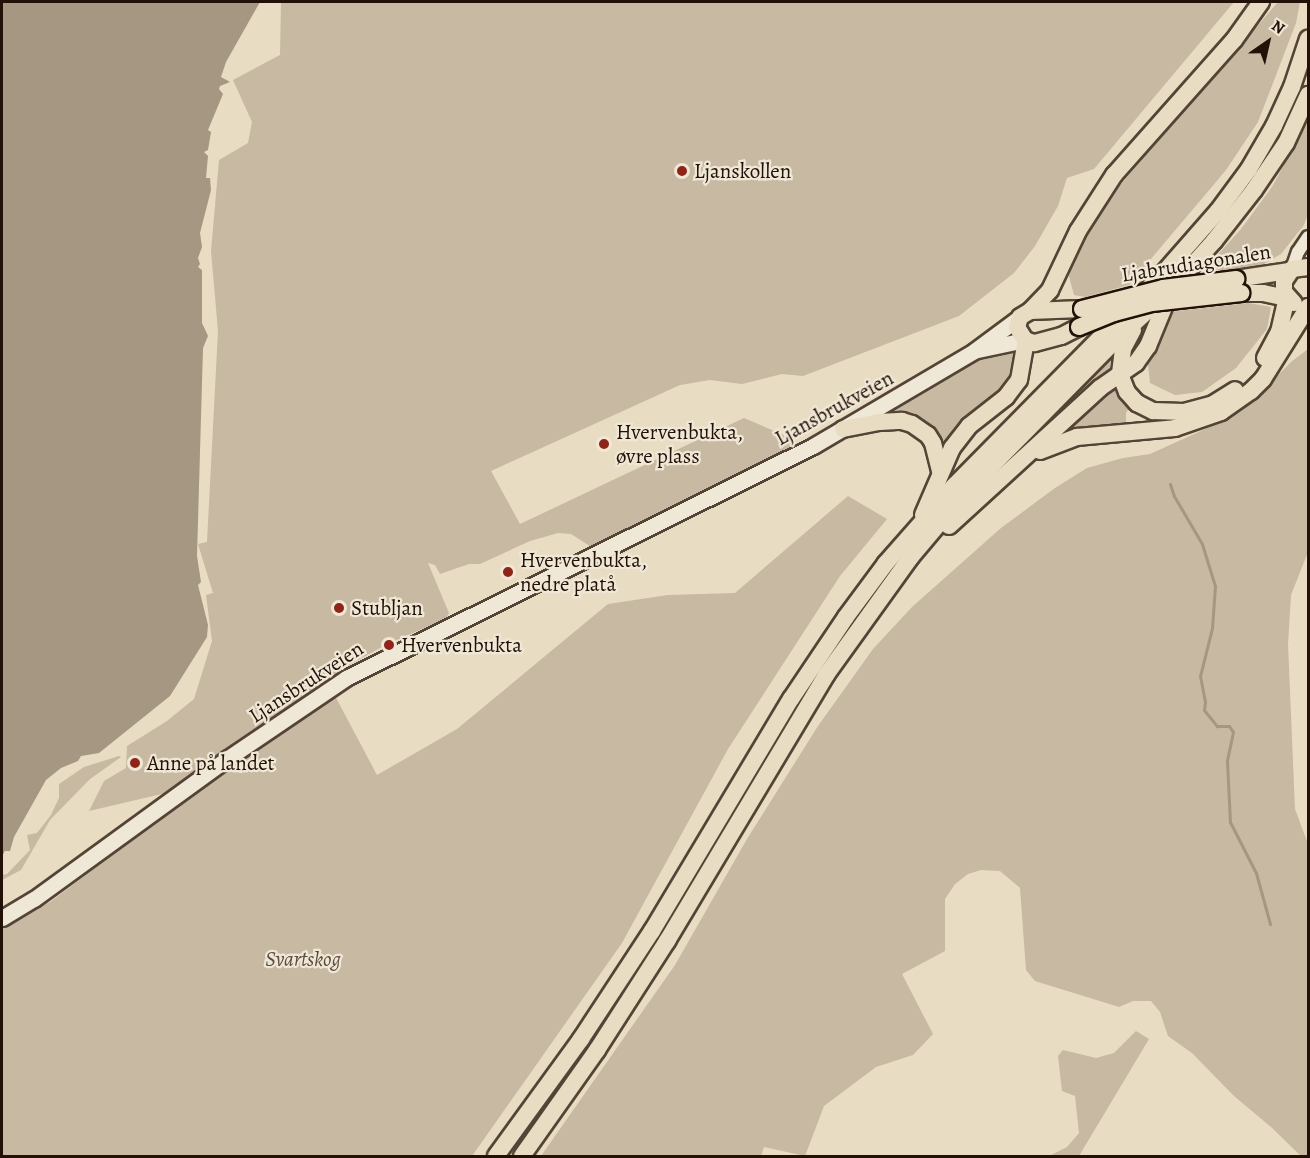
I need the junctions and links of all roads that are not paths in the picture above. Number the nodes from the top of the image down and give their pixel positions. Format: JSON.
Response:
{"nodes":[{"id":1,"x":1261,"y":2,"type":"edge"},
{"id":2,"x":1308,"y":39,"type":"edge"},
{"id":3,"x":1308,"y":96,"type":"edge"},
{"id":4,"x":1308,"y":237,"type":"edge"},
{"id":5,"x":1297,"y":269,"type":"edge"},
{"id":6,"x":1238,"y":286,"type":"junction"},
{"id":7,"x":1172,"y":288,"type":"junction"},
{"id":8,"x":1287,"y":297,"type":"junction"},
{"id":9,"x":1308,"y":306,"type":"edge"},
{"id":10,"x":1030,"y":313,"type":"junction"},
{"id":11,"x":1137,"y":322,"type":"junction"},
{"id":12,"x":1031,"y":341,"type":"junction"},
{"id":13,"x":974,"y":351,"type":"junction"},
{"id":14,"x":1120,"y":374,"type":"junction"},
{"id":15,"x":843,"y":429,"type":"junction"},
{"id":16,"x":1023,"y":460,"type":"junction"},
{"id":17,"x":940,"y":471,"type":"junction"},
{"id":18,"x":920,"y":524,"type":"junction"},
{"id":19,"x":893,"y":582,"type":"junction"},
{"id":20,"x":2,"y":918,"type":"edge"},
{"id":21,"x":496,"y":1156,"type":"edge"},
{"id":22,"x":522,"y":1156,"type":"edge"}],
"edges":[{"from":1,"to":10,"type":"highway"},
{"from":2,"to":18,"type":"highway"},
{"from":3,"to":7,"type":"highway"},
{"from":4,"to":5,"type":"street"},
{"from":5,"to":6,"type":"highway","name":"Ljabrudiagonalen"},
{"from":5,"to":8,"type":"highway"},
{"from":6,"to":8,"type":"highway","name":"Ljabrudiagonalen"},
{"from":6,"to":10,"type":"highway","name":"Ljabrudiagonalen","bridge":true},
{"from":6,"to":12,"type":"highway","name":"Ljabrudiagonalen","bridge":true},
{"from":7,"to":11,"type":"highway"},
{"from":7,"to":14,"type":"highway"},
{"from":8,"to":9,"type":"highway","name":"Ljabrudiagonalen"},
{"from":8,"to":14,"type":"highway"},
{"from":9,"to":16,"type":"highway"},
{"from":10,"to":12,"type":"highway"},
{"from":10,"to":12,"type":"highway"},
{"from":10,"to":13,"type":"main road","name":"Ljansbrukveien"},
{"from":11,"to":14,"type":"highway"},
{"from":11,"to":19,"type":"highway"},
{"from":12,"to":13,"type":"main road","name":"Ljansbrukveien"},
{"from":12,"to":17,"type":"highway"},
{"from":13,"to":15,"type":"main road","name":"Ljansbrukveien"},
{"from":14,"to":16,"type":"highway"},
{"from":15,"to":17,"type":"highway"},
{"from":15,"to":20,"type":"main road","name":"Ljansbrukveien"},
{"from":16,"to":19,"type":"highway"},
{"from":17,"to":18,"type":"highway"},
{"from":18,"to":21,"type":"highway"},
{"from":19,"to":22,"type":"highway"}]}
